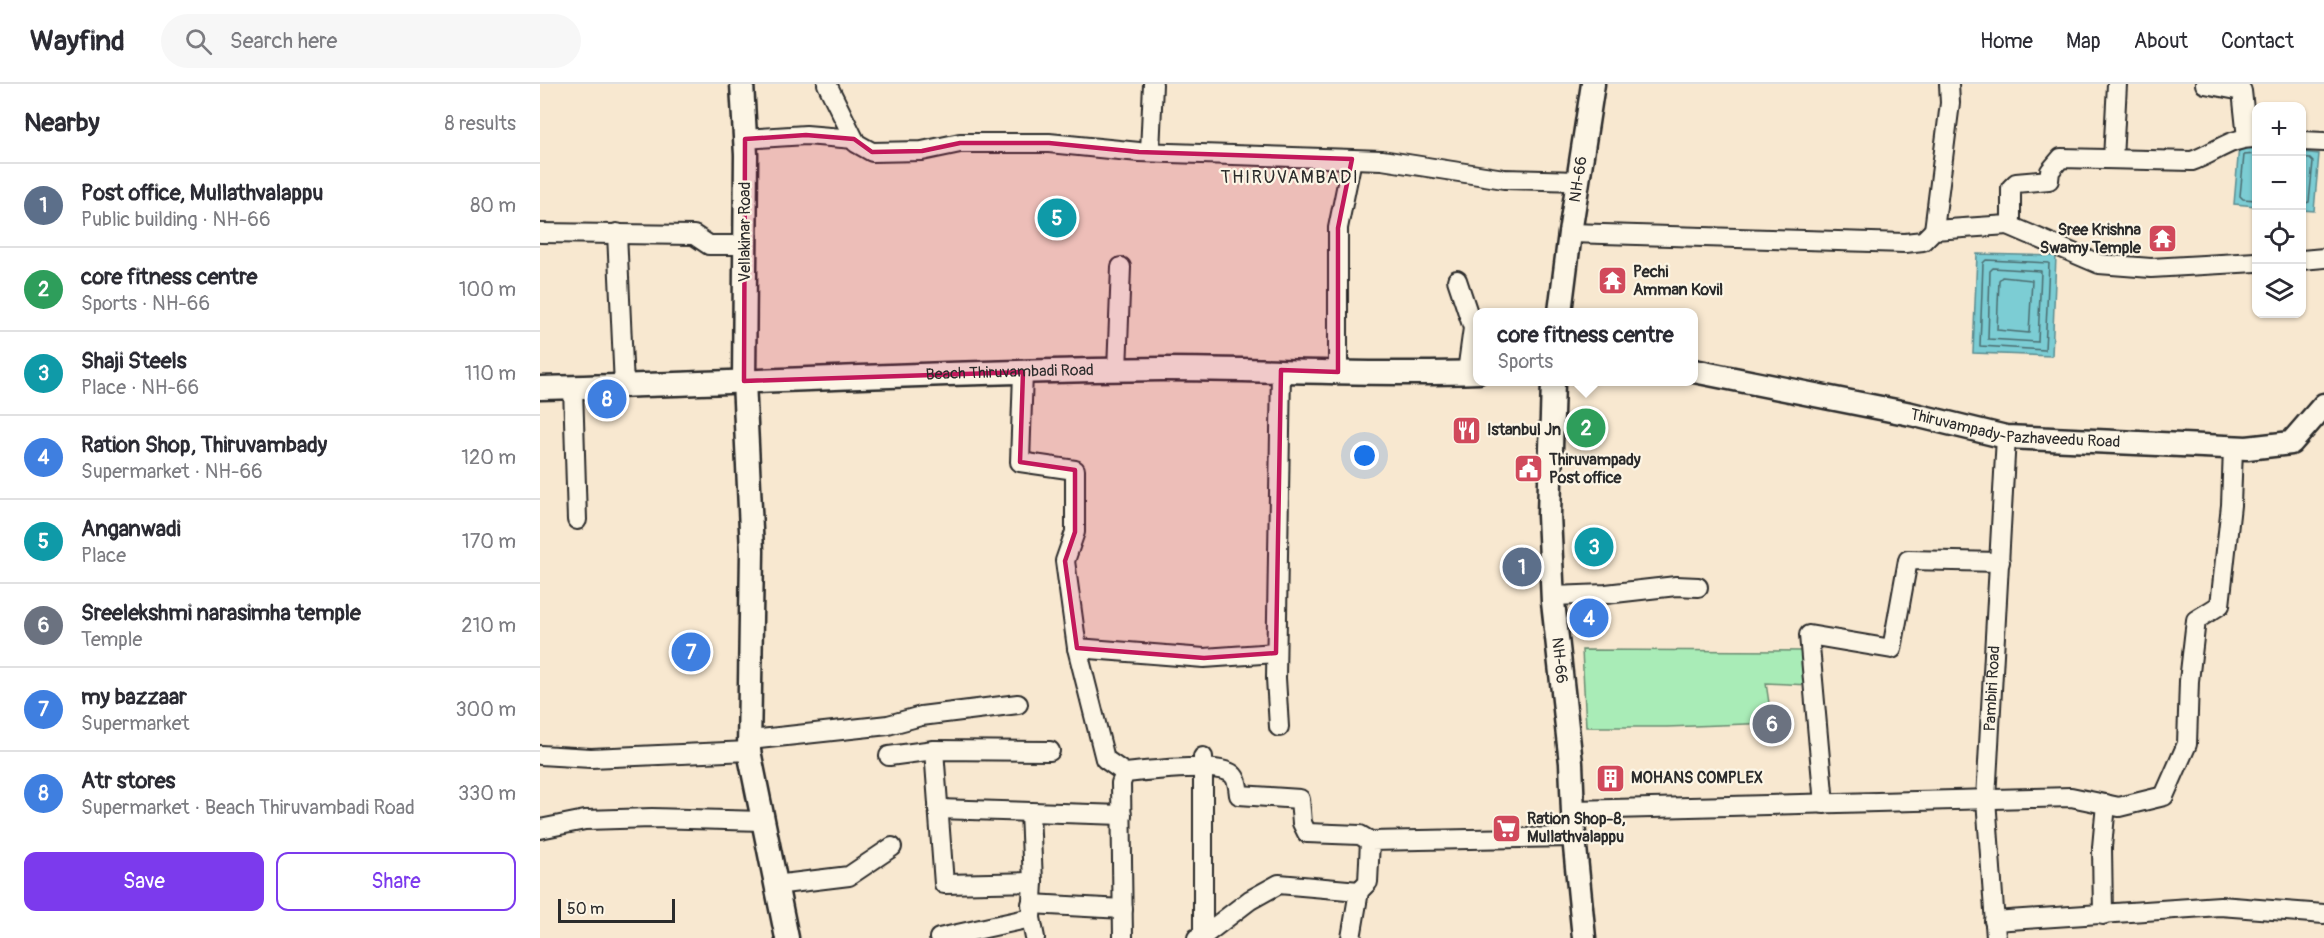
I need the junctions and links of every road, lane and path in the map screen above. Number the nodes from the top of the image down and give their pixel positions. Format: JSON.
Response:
{"nodes":[{"id":1,"x":742,"y":84,"type":"edge"},
{"id":2,"x":826,"y":84,"type":"edge"},
{"id":3,"x":1153,"y":84,"type":"edge"},
{"id":4,"x":1593,"y":84,"type":"edge"},
{"id":5,"x":1944,"y":84,"type":"edge"},
{"id":6,"x":2117,"y":84,"type":"edge"},
{"id":7,"x":2205,"y":84,"type":"edge"},
{"id":8,"x":2252,"y":138,"type":"edge"},
{"id":9,"x":745,"y":139,"type":"junction"},
{"id":10,"x":854,"y":139,"type":"junction"},
{"id":11,"x":2306,"y":141,"type":"edge"},
{"id":12,"x":2324,"y":142,"type":"edge"},
{"id":13,"x":1149,"y":152,"type":"junction"},
{"id":14,"x":1352,"y":159,"type":"junction"},
{"id":15,"x":2113,"y":159,"type":"junction"},
{"id":16,"x":1578,"y":181,"type":"junction"},
{"id":17,"x":2008,"y":225,"type":"junction"},
{"id":18,"x":1934,"y":231,"type":"junction"},
{"id":19,"x":540,"y":233,"type":"edge"},
{"id":20,"x":617,"y":233,"type":"junction"},
{"id":21,"x":1569,"y":233,"type":"junction"},
{"id":22,"x":745,"y":245,"type":"junction"},
{"id":23,"x":2324,"y":258,"type":"edge"},
{"id":24,"x":2306,"y":260,"type":"edge"},
{"id":25,"x":2252,"y":262,"type":"edge"},
{"id":26,"x":1121,"y":267,"type":"dead end"},
{"id":27,"x":1457,"y":280,"type":"dead end"},
{"id":28,"x":1560,"y":308,"type":"edge"},
{"id":29,"x":1117,"y":370,"type":"junction"},
{"id":30,"x":1281,"y":370,"type":"junction"},
{"id":31,"x":1023,"y":372,"type":"junction"},
{"id":32,"x":1338,"y":372,"type":"junction"},
{"id":33,"x":1473,"y":372,"type":"edge"},
{"id":34,"x":1698,"y":372,"type":"edge"},
{"id":35,"x":744,"y":381,"type":"junction"},
{"id":36,"x":624,"y":386,"type":"junction"},
{"id":37,"x":1552,"y":386,"type":"edge"},
{"id":38,"x":573,"y":387,"type":"junction"},
{"id":39,"x":540,"y":388,"type":"edge"},
{"id":40,"x":2324,"y":405,"type":"edge"},
{"id":41,"x":2006,"y":437,"type":"junction"},
{"id":42,"x":2233,"y":448,"type":"junction"},
{"id":43,"x":577,"y":520,"type":"dead end"},
{"id":44,"x":2000,"y":562,"type":"junction"},
{"id":45,"x":1698,"y":587,"type":"dead end"},
{"id":46,"x":1553,"y":596,"type":"junction"},
{"id":47,"x":1077,"y":648,"type":"junction"},
{"id":48,"x":1276,"y":653,"type":"junction"},
{"id":49,"x":1018,"y":704,"type":"dead end"},
{"id":50,"x":1279,"y":727,"type":"dead end"},
{"id":51,"x":750,"y":745,"type":"junction"},
{"id":52,"x":934,"y":750,"type":"junction"},
{"id":53,"x":1050,"y":752,"type":"dead end"},
{"id":54,"x":540,"y":755,"type":"edge"},
{"id":55,"x":889,"y":756,"type":"dead end"},
{"id":56,"x":1202,"y":761,"type":"junction"},
{"id":57,"x":1125,"y":773,"type":"junction"},
{"id":58,"x":1986,"y":799,"type":"junction"},
{"id":59,"x":1824,"y":804,"type":"junction"},
{"id":60,"x":2106,"y":804,"type":"junction"},
{"id":61,"x":938,"y":808,"type":"junction"},
{"id":62,"x":1574,"y":810,"type":"junction"},
{"id":63,"x":1030,"y":812,"type":"junction"},
{"id":64,"x":1122,"y":815,"type":"junction"},
{"id":65,"x":763,"y":821,"type":"junction"},
{"id":66,"x":540,"y":829,"type":"edge"},
{"id":67,"x":1574,"y":837,"type":"junction"},
{"id":68,"x":1370,"y":841,"type":"junction"},
{"id":69,"x":892,"y":847,"type":"dead end"},
{"id":70,"x":1033,"y":882,"type":"junction"},
{"id":71,"x":775,"y":885,"type":"junction"},
{"id":72,"x":1359,"y":891,"type":"junction"},
{"id":73,"x":1031,"y":911,"type":"junction"},
{"id":74,"x":2324,"y":914,"type":"edge"},
{"id":75,"x":2103,"y":915,"type":"junction"},
{"id":76,"x":1127,"y":928,"type":"edge"},
{"id":77,"x":1995,"y":929,"type":"edge"},
{"id":78,"x":1200,"y":937,"type":"edge"},
{"id":79,"x":787,"y":938,"type":"edge"},
{"id":80,"x":939,"y":938,"type":"edge"},
{"id":81,"x":1035,"y":938,"type":"edge"},
{"id":82,"x":1351,"y":938,"type":"edge"},
{"id":83,"x":1584,"y":938,"type":"edge"}],
"edges":[{"from":1,"to":9,"type":"main road","name":"Vellakinar Road"},
{"from":2,"to":10,"type":"street"},
{"from":3,"to":13,"type":"street"},
{"from":4,"to":16,"type":"main road","name":"NH-66"},
{"from":5,"to":18,"type":"street"},
{"from":6,"to":15,"type":"street"},
{"from":7,"to":8,"type":"street"},
{"from":8,"to":15,"type":"street"},
{"from":9,"to":10,"type":"street"},
{"from":9,"to":22,"type":"main road","name":"Vellakinar Road"},
{"from":10,"to":13,"type":"street"},
{"from":11,"to":12,"type":"street"},
{"from":13,"to":14,"type":"street"},
{"from":14,"to":16,"type":"street"},
{"from":14,"to":32,"type":"street"},
{"from":15,"to":17,"type":"street"},
{"from":16,"to":21,"type":"main road","name":"NH-66"},
{"from":17,"to":18,"type":"street"},
{"from":17,"to":25,"type":"street"},
{"from":18,"to":21,"type":"street"},
{"from":19,"to":20,"type":"street"},
{"from":20,"to":22,"type":"street"},
{"from":20,"to":36,"type":"street"},
{"from":21,"to":28,"type":"main road","name":"NH-66"},
{"from":22,"to":35,"type":"main road","name":"Vellakinar Road"},
{"from":23,"to":24,"type":"street"},
{"from":26,"to":29,"type":"street"},
{"from":27,"to":33,"type":"street"},
{"from":29,"to":30,"type":"main road","name":"Beach Thiruvambadi Road"},
{"from":29,"to":31,"type":"main road","name":"Beach Thiruvambadi Road"},
{"from":30,"to":32,"type":"main road","name":"Beach Thiruvambadi Road"},
{"from":30,"to":48,"type":"street"},
{"from":31,"to":35,"type":"main road","name":"Beach Thiruvambadi Road"},
{"from":31,"to":47,"type":"street"},
{"from":32,"to":33,"type":"main road","name":"Beach Thiruvambadi Road"},
{"from":34,"to":41,"type":"main road","name":"Thiruvampady-Pazhaveedu Road"},
{"from":35,"to":36,"type":"main road","name":"Beach Thiruvambadi Road"},
{"from":35,"to":51,"type":"main road","name":"Vellakinar Road"},
{"from":36,"to":38,"type":"main road","name":"Beach Thiruvambadi Road"},
{"from":37,"to":46,"type":"main road","name":"NH-66"},
{"from":38,"to":39,"type":"main road","name":"Beach Thiruvambadi Road"},
{"from":38,"to":43,"type":"street"},
{"from":40,"to":42,"type":"main road","name":"Thiruvampady-Pazhaveedu Road"},
{"from":41,"to":42,"type":"main road","name":"Thiruvampady-Pazhaveedu Road"},
{"from":41,"to":44,"type":"street","name":"Pambiri Road"},
{"from":42,"to":60,"type":"street"},
{"from":44,"to":58,"type":"street","name":"Pambiri Road"},
{"from":44,"to":59,"type":"street"},
{"from":45,"to":46,"type":"street"},
{"from":46,"to":62,"type":"main road","name":"NH-66"},
{"from":47,"to":48,"type":"street"},
{"from":47,"to":57,"type":"street"},
{"from":48,"to":50,"type":"street"},
{"from":49,"to":51,"type":"street"},
{"from":51,"to":54,"type":"street"},
{"from":51,"to":65,"type":"main road","name":"Vellakinar Road"},
{"from":52,"to":53,"type":"street"},
{"from":52,"to":55,"type":"street"},
{"from":52,"to":61,"type":"street"},
{"from":56,"to":57,"type":"street"},
{"from":56,"to":68,"type":"street"},
{"from":56,"to":78,"type":"street"},
{"from":57,"to":64,"type":"street"},
{"from":58,"to":59,"type":"street"},
{"from":58,"to":60,"type":"street"},
{"from":58,"to":77,"type":"street","name":"Pambiri Road"},
{"from":59,"to":62,"type":"street"},
{"from":60,"to":75,"type":"street"},
{"from":61,"to":63,"type":"street"},
{"from":61,"to":70,"type":"street"},
{"from":62,"to":67,"type":"main road","name":"NH-66"},
{"from":63,"to":64,"type":"street"},
{"from":63,"to":70,"type":"street"},
{"from":64,"to":76,"type":"street"},
{"from":65,"to":66,"type":"street"},
{"from":65,"to":71,"type":"main road","name":"Vellakinar Road"},
{"from":67,"to":68,"type":"street"},
{"from":67,"to":83,"type":"main road","name":"NH-66"},
{"from":68,"to":72,"type":"street"},
{"from":69,"to":71,"type":"street"},
{"from":70,"to":73,"type":"street"},
{"from":71,"to":79,"type":"main road","name":"Vellakinar Road"},
{"from":72,"to":78,"type":"street"},
{"from":72,"to":82,"type":"street"},
{"from":73,"to":76,"type":"street"},
{"from":73,"to":80,"type":"street"},
{"from":73,"to":81,"type":"street"},
{"from":74,"to":75,"type":"street"},
{"from":75,"to":77,"type":"street"}]}
